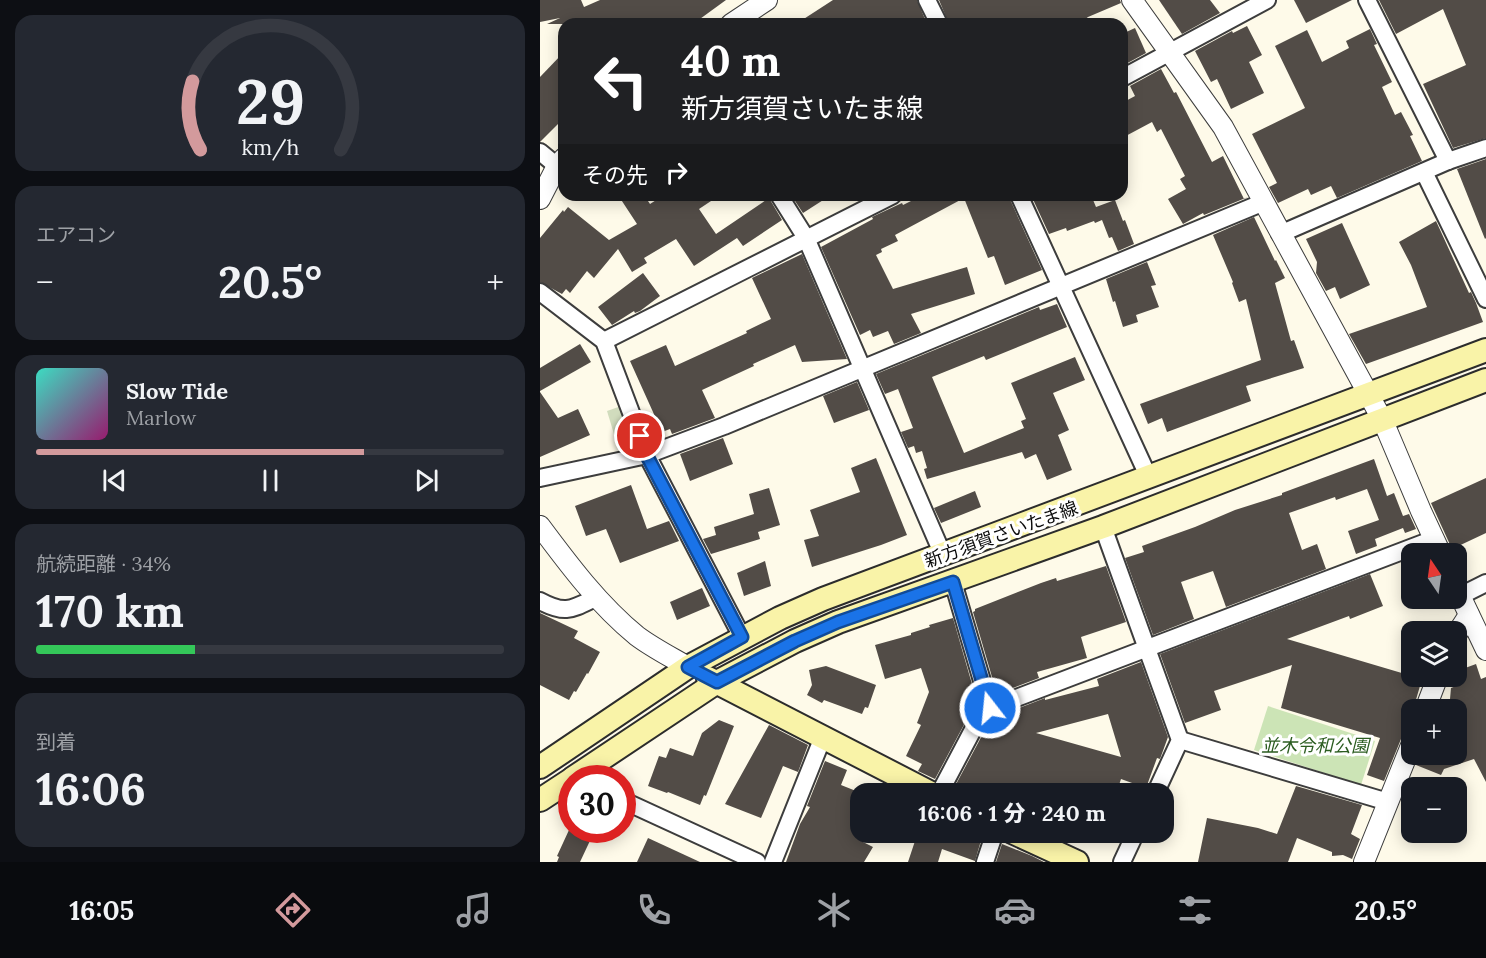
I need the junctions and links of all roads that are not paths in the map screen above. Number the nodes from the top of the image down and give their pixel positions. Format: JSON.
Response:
{"nodes":[{"id":1,"x":767,"y":0,"type":"edge"},
{"id":2,"x":927,"y":0,"type":"edge"},
{"id":3,"x":1132,"y":0,"type":"edge"},
{"id":4,"x":1267,"y":0,"type":"edge"},
{"id":5,"x":1367,"y":0,"type":"edge"},
{"id":6,"x":740,"y":18,"type":"edge"},
{"id":7,"x":936,"y":18,"type":"edge"},
{"id":8,"x":1170,"y":53,"type":"junction"},
{"id":9,"x":1128,"y":75,"type":"edge"},
{"id":10,"x":1486,"y":148,"type":"edge"},
{"id":11,"x":540,"y":152,"type":"edge"},
{"id":12,"x":558,"y":161,"type":"edge"},
{"id":13,"x":1448,"y":161,"type":"junction"},
{"id":14,"x":558,"y":167,"type":"edge"},
{"id":15,"x":1424,"y":172,"type":"junction"},
{"id":16,"x":540,"y":199,"type":"edge"},
{"id":17,"x":783,"y":201,"type":"edge"},
{"id":18,"x":881,"y":201,"type":"edge"},
{"id":19,"x":1022,"y":201,"type":"edge"},
{"id":20,"x":1263,"y":202,"type":"junction"},
{"id":21,"x":1280,"y":234,"type":"junction"},
{"id":22,"x":806,"y":238,"type":"junction"},
{"id":23,"x":1060,"y":287,"type":"junction"},
{"id":24,"x":540,"y":292,"type":"edge"},
{"id":25,"x":1486,"y":299,"type":"edge"},
{"id":26,"x":604,"y":341,"type":"junction"},
{"id":27,"x":1486,"y":350,"type":"edge"},
{"id":28,"x":862,"y":369,"type":"junction"},
{"id":29,"x":1486,"y":380,"type":"edge"},
{"id":30,"x":1368,"y":396,"type":"junction"},
{"id":31,"x":1383,"y":421,"type":"junction"},
{"id":32,"x":647,"y":456,"type":"junction"},
{"id":33,"x":540,"y":478,"type":"edge"},
{"id":34,"x":1149,"y":478,"type":"junction"},
{"id":35,"x":540,"y":526,"type":"edge"},
{"id":36,"x":1103,"y":527,"type":"junction"},
{"id":37,"x":1436,"y":543,"type":"edge"},
{"id":38,"x":943,"y":555,"type":"junction"},
{"id":39,"x":1401,"y":559,"type":"edge"},
{"id":40,"x":953,"y":582,"type":"junction"},
{"id":41,"x":1486,"y":584,"type":"edge"},
{"id":42,"x":1467,"y":589,"type":"edge"},
{"id":43,"x":597,"y":597,"type":"junction"},
{"id":44,"x":540,"y":601,"type":"edge"},
{"id":45,"x":1466,"y":609,"type":"edge"},
{"id":46,"x":1469,"y":615,"type":"junction"},
{"id":47,"x":1465,"y":621,"type":"edge"},
{"id":48,"x":742,"y":637,"type":"junction"},
{"id":49,"x":1147,"y":648,"type":"junction"},
{"id":50,"x":1486,"y":650,"type":"edge"},
{"id":51,"x":688,"y":667,"type":"junction"},
{"id":52,"x":717,"y":682,"type":"junction"},
{"id":53,"x":990,"y":708,"type":"junction"},
{"id":54,"x":823,"y":737,"type":"junction"},
{"id":55,"x":1180,"y":740,"type":"junction"},
{"id":56,"x":593,"y":765,"type":"edge"},
{"id":57,"x":1403,"y":765,"type":"edge"},
{"id":58,"x":540,"y":767,"type":"edge"},
{"id":59,"x":912,"y":783,"type":"edge"},
{"id":60,"x":945,"y":783,"type":"edge"},
{"id":61,"x":1160,"y":783,"type":"edge"},
{"id":62,"x":558,"y":788,"type":"edge"},
{"id":63,"x":540,"y":800,"type":"edge"},
{"id":64,"x":1388,"y":802,"type":"junction"},
{"id":65,"x":636,"y":806,"type":"edge"},
{"id":66,"x":991,"y":843,"type":"edge"},
{"id":67,"x":1036,"y":843,"type":"edge"},
{"id":68,"x":1131,"y":843,"type":"edge"},
{"id":69,"x":757,"y":862,"type":"edge"},
{"id":70,"x":773,"y":862,"type":"edge"},
{"id":71,"x":985,"y":862,"type":"edge"},
{"id":72,"x":1077,"y":862,"type":"edge"},
{"id":73,"x":1122,"y":862,"type":"edge"},
{"id":74,"x":1364,"y":862,"type":"edge"}],
"edges":[{"from":1,"to":6,"type":"street"},
{"from":2,"to":7,"type":"street"},
{"from":3,"to":8,"type":"street"},
{"from":4,"to":8,"type":"street"},
{"from":5,"to":13,"type":"street"},
{"from":8,"to":9,"type":"street"},
{"from":8,"to":20,"type":"street"},
{"from":10,"to":13,"type":"street"},
{"from":11,"to":12,"type":"street"},
{"from":13,"to":15,"type":"street"},
{"from":14,"to":16,"type":"street"},
{"from":15,"to":21,"type":"street"},
{"from":15,"to":25,"type":"street"},
{"from":17,"to":22,"type":"street"},
{"from":18,"to":22,"type":"street"},
{"from":19,"to":23,"type":"street"},
{"from":20,"to":21,"type":"street"},
{"from":20,"to":23,"type":"street"},
{"from":21,"to":30,"type":"street"},
{"from":22,"to":26,"type":"street"},
{"from":22,"to":28,"type":"street"},
{"from":23,"to":28,"type":"street"},
{"from":23,"to":34,"type":"street"},
{"from":24,"to":26,"type":"street"},
{"from":26,"to":32,"type":"street"},
{"from":27,"to":30,"type":"main road","name":"新方須賀さいたま線"},
{"from":28,"to":32,"type":"street"},
{"from":28,"to":38,"type":"street"},
{"from":29,"to":31,"type":"main road","name":"新方須賀さいたま線"},
{"from":30,"to":31,"type":"street"},
{"from":30,"to":34,"type":"main road","name":"新方須賀さいたま線"},
{"from":31,"to":36,"type":"main road","name":"新方須賀さいたま線"},
{"from":31,"to":37,"type":"street"},
{"from":32,"to":33,"type":"street"},
{"from":32,"to":48,"type":"street"},
{"from":34,"to":38,"type":"main road","name":"新方須賀さいたま線"},
{"from":35,"to":43,"type":"street"},
{"from":36,"to":40,"type":"main road","name":"新方須賀さいたま線"},
{"from":36,"to":49,"type":"street"},
{"from":38,"to":48,"type":"main road","name":"新方須賀さいたま線"},
{"from":39,"to":49,"type":"street"},
{"from":40,"to":52,"type":"main road","name":"新方須賀さいたま線"},
{"from":40,"to":53,"type":"street"},
{"from":41,"to":42,"type":"street"},
{"from":43,"to":44,"type":"street"},
{"from":43,"to":51,"type":"street"},
{"from":45,"to":46,"type":"street"},
{"from":46,"to":47,"type":"street"},
{"from":46,"to":50,"type":"street"},
{"from":48,"to":51,"type":"main road","name":"新方須賀さいたま線"},
{"from":49,"to":53,"type":"street"},
{"from":49,"to":55,"type":"street"},
{"from":51,"to":52,"type":"main road"},
{"from":51,"to":58,"type":"main road","name":"新方須賀さいたま線"},
{"from":52,"to":54,"type":"main road"},
{"from":52,"to":56,"type":"main road","name":"新方須賀さいたま線"},
{"from":53,"to":60,"type":"street"},
{"from":54,"to":59,"type":"main road"},
{"from":54,"to":70,"type":"street"},
{"from":55,"to":61,"type":"street"},
{"from":55,"to":64,"type":"street"},
{"from":57,"to":64,"type":"street"},
{"from":62,"to":63,"type":"main road","name":"新方須賀さいたま線"},
{"from":64,"to":74,"type":"street"},
{"from":65,"to":69,"type":"street"},
{"from":66,"to":71,"type":"street"},
{"from":67,"to":72,"type":"main road"},
{"from":68,"to":73,"type":"street"}]}
